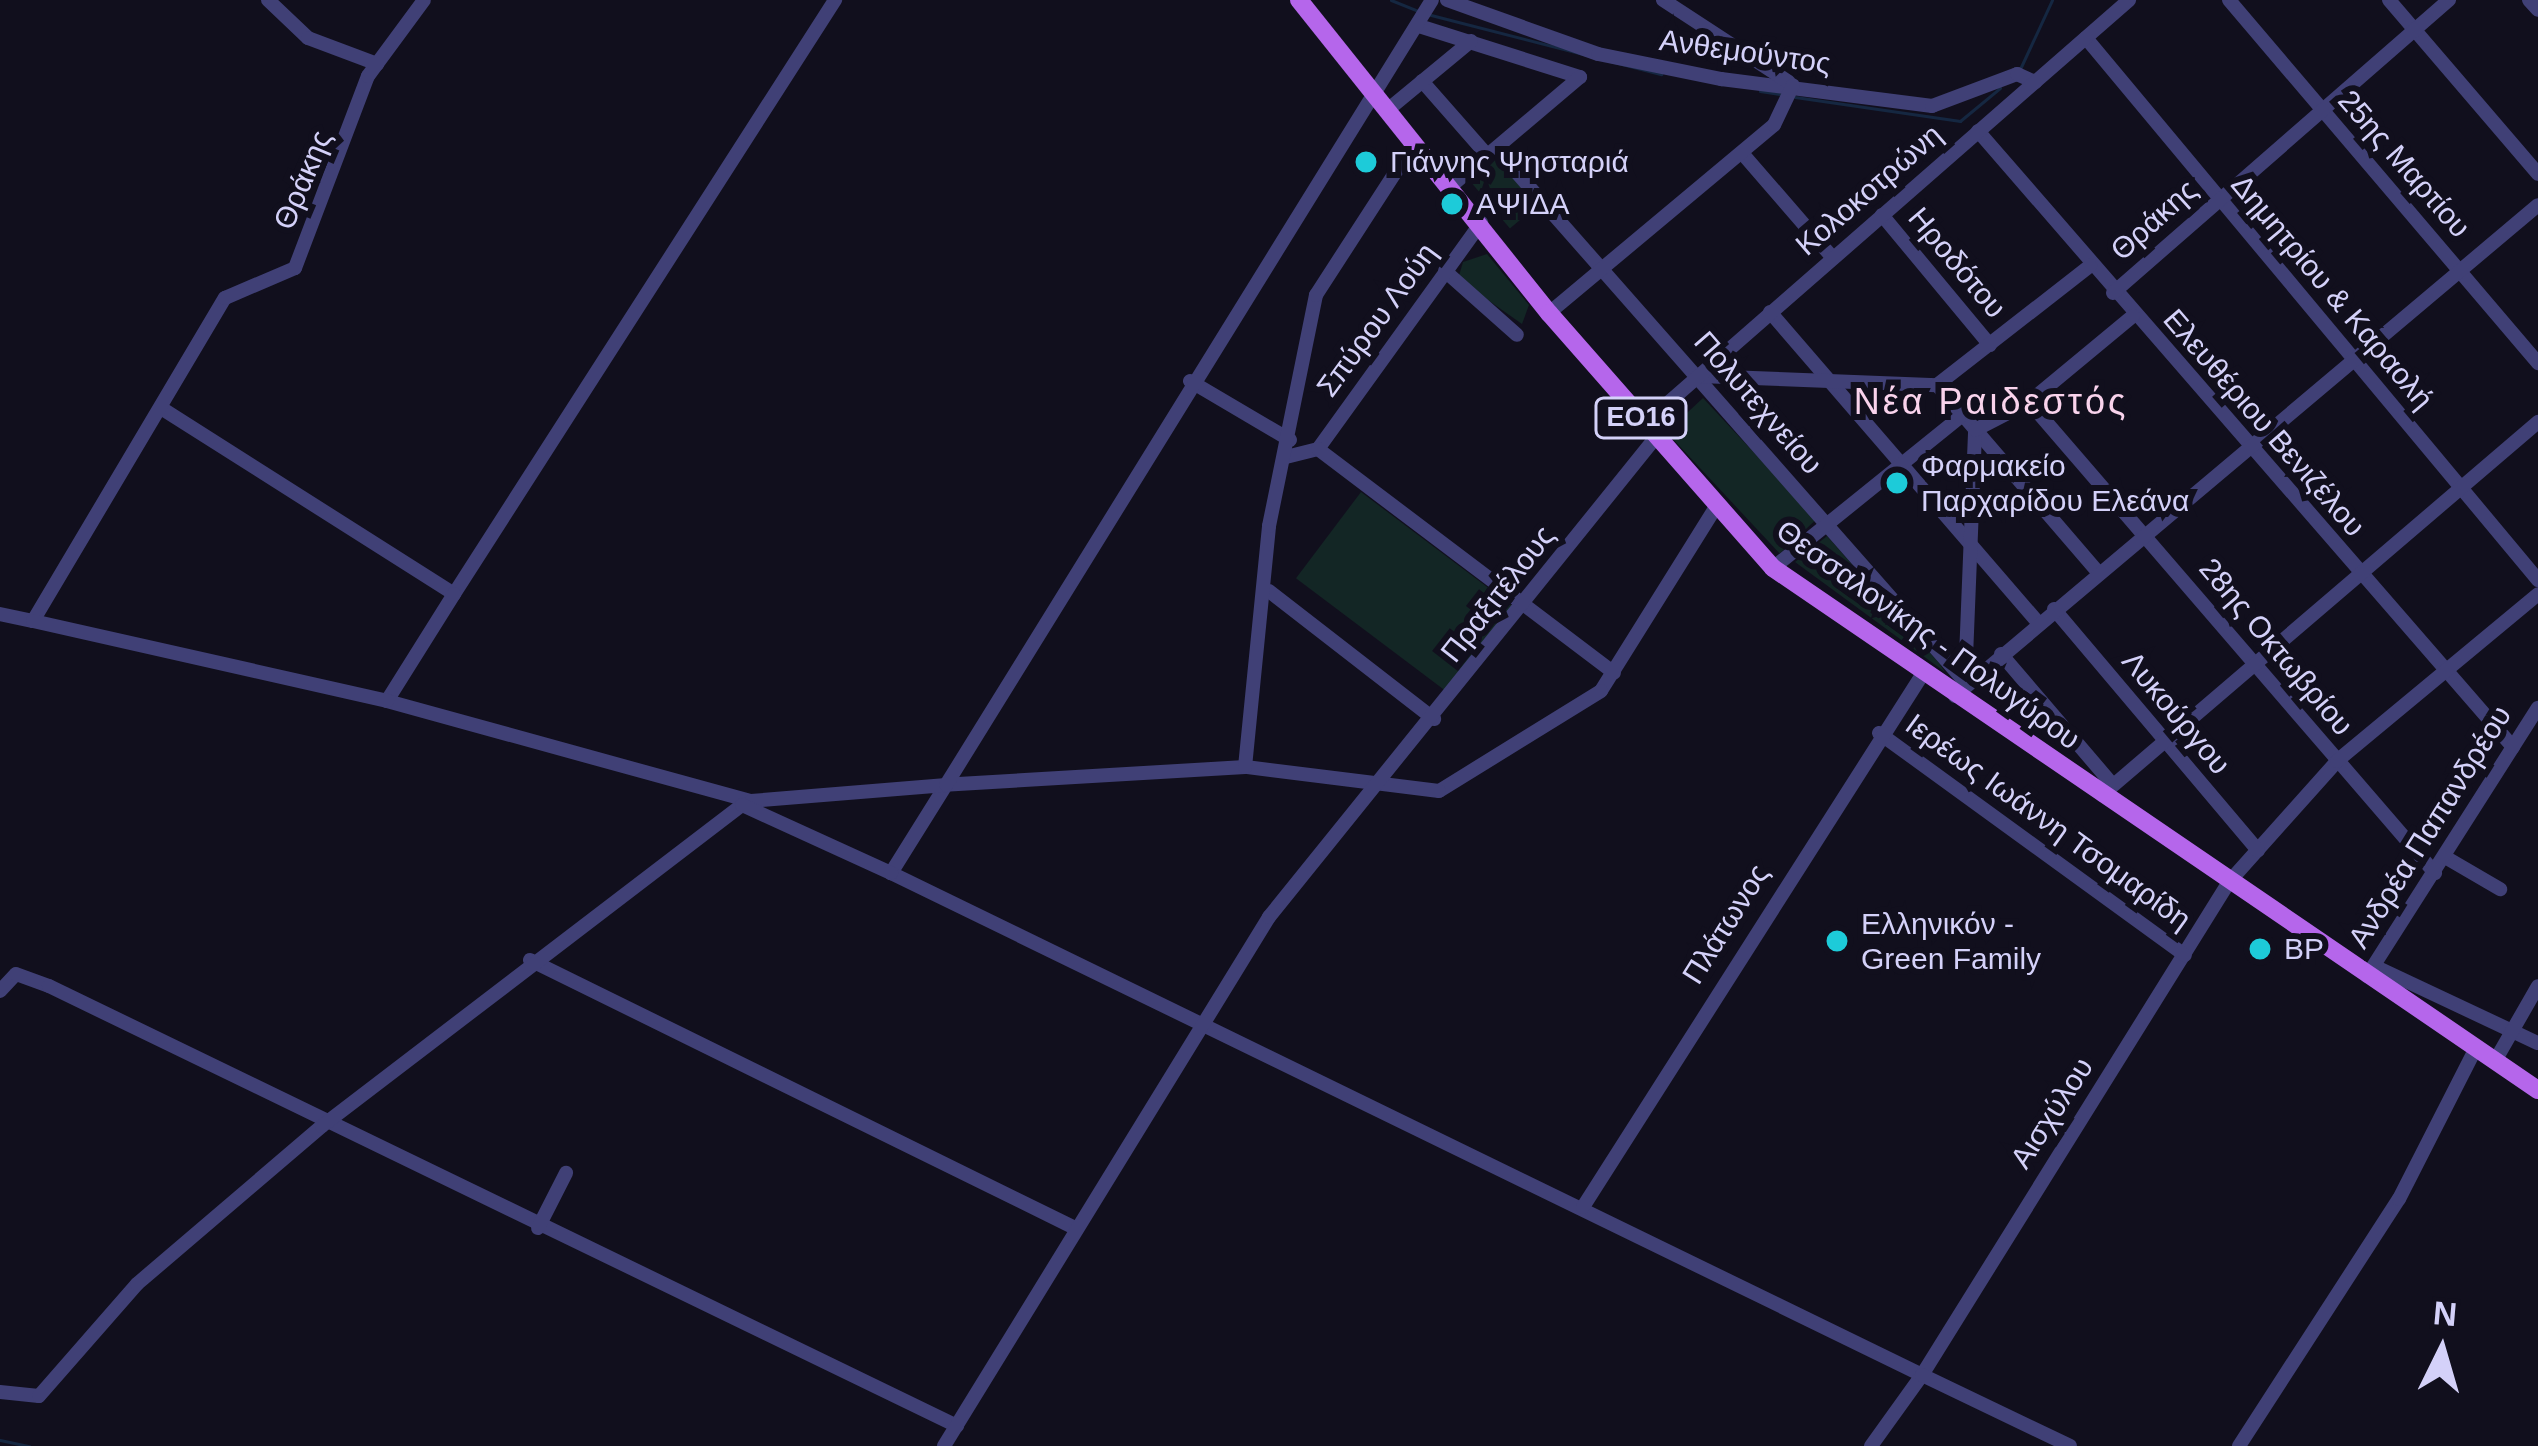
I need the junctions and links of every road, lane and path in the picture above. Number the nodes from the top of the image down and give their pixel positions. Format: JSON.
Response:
{"nodes":[{"id":1,"x":268,"y":0,"type":"edge"},
{"id":2,"x":424,"y":0,"type":"edge"},
{"id":3,"x":836,"y":0,"type":"edge"},
{"id":4,"x":1299,"y":0,"type":"edge"},
{"id":5,"x":1447,"y":0,"type":"edge"},
{"id":6,"x":1663,"y":0,"type":"edge"},
{"id":7,"x":2129,"y":0,"type":"edge"},
{"id":8,"x":2229,"y":0,"type":"edge"},
{"id":9,"x":2389,"y":0,"type":"edge"},
{"id":10,"x":2449,"y":0,"type":"edge"},
{"id":11,"x":2530,"y":0,"type":"edge"},
{"id":12,"x":1426,"y":1,"type":"edge"},
{"id":13,"x":2538,"y":10,"type":"edge"},
{"id":14,"x":1419,"y":26,"type":"junction"},
{"id":15,"x":2414,"y":31,"type":"junction"},
{"id":16,"x":2086,"y":38,"type":"junction"},
{"id":17,"x":1471,"y":41,"type":"junction"},
{"id":18,"x":376,"y":64,"type":"junction"},
{"id":19,"x":1422,"y":81,"type":"junction"},
{"id":20,"x":2036,"y":82,"type":"junction"},
{"id":21,"x":1793,"y":85,"type":"junction"},
{"id":22,"x":1374,"y":92,"type":"junction"},
{"id":23,"x":1390,"y":108,"type":"junction"},
{"id":24,"x":2321,"y":111,"type":"junction"},
{"id":25,"x":1978,"y":131,"type":"junction"},
{"id":26,"x":1415,"y":142,"type":"junction"},
{"id":27,"x":1492,"y":153,"type":"junction"},
{"id":28,"x":1742,"y":153,"type":"junction"},
{"id":29,"x":2538,"y":174,"type":"edge"},
{"id":30,"x":1450,"y":186,"type":"junction"},
{"id":31,"x":2217,"y":200,"type":"junction"},
{"id":32,"x":2538,"y":206,"type":"edge"},
{"id":33,"x":1882,"y":215,"type":"junction"},
{"id":34,"x":1481,"y":223,"type":"junction"},
{"id":35,"x":1833,"y":258,"type":"junction"},
{"id":36,"x":2090,"y":266,"type":"junction"},
{"id":37,"x":1602,"y":268,"type":"junction"},
{"id":38,"x":1445,"y":272,"type":"junction"},
{"id":39,"x":2462,"y":272,"type":"junction"},
{"id":40,"x":2113,"y":293,"type":"junction"},
{"id":41,"x":1770,"y":312,"type":"junction"},
{"id":42,"x":1549,"y":313,"type":"junction"},
{"id":43,"x":2133,"y":316,"type":"junction"},
{"id":44,"x":1516,"y":335,"type":"dead end"},
{"id":45,"x":1990,"y":345,"type":"junction"},
{"id":46,"x":2354,"y":360,"type":"junction"},
{"id":47,"x":2538,"y":363,"type":"edge"},
{"id":48,"x":1699,"y":376,"type":"junction"},
{"id":49,"x":1826,"y":378,"type":"junction"},
{"id":50,"x":1190,"y":381,"type":"junction"},
{"id":51,"x":1937,"y":385,"type":"junction"},
{"id":52,"x":2029,"y":403,"type":"junction"},
{"id":53,"x":161,"y":407,"type":"junction"},
{"id":54,"x":1959,"y":418,"type":"junction"},
{"id":55,"x":2538,"y":422,"type":"edge"},
{"id":56,"x":1651,"y":430,"type":"junction"},
{"id":57,"x":1975,"y":430,"type":"junction"},
{"id":58,"x":1290,"y":440,"type":"junction"},
{"id":59,"x":2251,"y":448,"type":"junction"},
{"id":60,"x":1318,"y":449,"type":"junction"},
{"id":61,"x":1286,"y":457,"type":"junction"},
{"id":62,"x":1898,"y":465,"type":"junction"},
{"id":63,"x":2460,"y":486,"type":"junction"},
{"id":64,"x":1714,"y":510,"type":"junction"},
{"id":65,"x":1827,"y":524,"type":"junction"},
{"id":66,"x":2145,"y":533,"type":"junction"},
{"id":67,"x":1972,"y":548,"type":"junction"},
{"id":68,"x":1773,"y":568,"type":"junction"},
{"id":69,"x":2098,"y":572,"type":"junction"},
{"id":70,"x":2359,"y":572,"type":"junction"},
{"id":71,"x":2538,"y":580,"type":"edge"},
{"id":72,"x":1268,"y":591,"type":"junction"},
{"id":73,"x":454,"y":594,"type":"junction"},
{"id":74,"x":2538,"y":594,"type":"edge"},
{"id":75,"x":1520,"y":609,"type":"junction"},
{"id":76,"x":2054,"y":609,"type":"junction"},
{"id":77,"x":0,"y":614,"type":"edge"},
{"id":78,"x":33,"y":621,"type":"junction"},
{"id":79,"x":2038,"y":622,"type":"junction"},
{"id":80,"x":2001,"y":654,"type":"junction"},
{"id":81,"x":2253,"y":661,"type":"junction"},
{"id":82,"x":2445,"y":670,"type":"junction"},
{"id":83,"x":1614,"y":673,"type":"junction"},
{"id":84,"x":1922,"y":675,"type":"junction"},
{"id":85,"x":1960,"y":689,"type":"junction"},
{"id":86,"x":388,"y":701,"type":"junction"},
{"id":87,"x":2538,"y":708,"type":"edge"},
{"id":88,"x":1434,"y":719,"type":"junction"},
{"id":89,"x":1879,"y":733,"type":"junction"},
{"id":90,"x":2162,"y":739,"type":"junction"},
{"id":91,"x":2513,"y":747,"type":"junction"},
{"id":92,"x":2337,"y":761,"type":"junction"},
{"id":93,"x":1245,"y":767,"type":"junction"},
{"id":94,"x":1382,"y":784,"type":"junction"},
{"id":95,"x":946,"y":785,"type":"junction"},
{"id":96,"x":2107,"y":789,"type":"junction"},
{"id":97,"x":751,"y":801,"type":"junction"},
{"id":98,"x":2258,"y":850,"type":"junction"},
{"id":99,"x":2445,"y":856,"type":"junction"},
{"id":100,"x":891,"y":873,"type":"junction"},
{"id":101,"x":2435,"y":873,"type":"junction"},
{"id":102,"x":2229,"y":882,"type":"junction"},
{"id":103,"x":2500,"y":890,"type":"dead end"},
{"id":104,"x":2185,"y":955,"type":"junction"},
{"id":105,"x":530,"y":960,"type":"junction"},
{"id":106,"x":2370,"y":971,"type":"junction"},
{"id":107,"x":2538,"y":986,"type":"edge"},
{"id":108,"x":0,"y":991,"type":"edge"},
{"id":109,"x":1202,"y":1022,"type":"junction"},
{"id":110,"x":2512,"y":1028,"type":"junction"},
{"id":111,"x":2538,"y":1042,"type":"edge"},
{"id":112,"x":2476,"y":1048,"type":"junction"},
{"id":113,"x":2494,"y":1060,"type":"junction"},
{"id":114,"x":2538,"y":1090,"type":"edge"},
{"id":115,"x":333,"y":1119,"type":"junction"},
{"id":116,"x":566,"y":1173,"type":"dead end"},
{"id":117,"x":1583,"y":1207,"type":"junction"},
{"id":118,"x":538,"y":1228,"type":"junction"},
{"id":119,"x":1075,"y":1228,"type":"junction"},
{"id":120,"x":1922,"y":1375,"type":"junction"},
{"id":121,"x":0,"y":1392,"type":"edge"},
{"id":122,"x":957,"y":1426,"type":"junction"},
{"id":123,"x":944,"y":1446,"type":"edge"},
{"id":124,"x":1871,"y":1446,"type":"edge"},
{"id":125,"x":2071,"y":1446,"type":"edge"},
{"id":126,"x":2239,"y":1446,"type":"edge"}],
"edges":[{"from":1,"to":18,"type":"street"},
{"from":2,"to":18,"type":"street","name":"Θράκης"},
{"from":3,"to":73,"type":"street"},
{"from":4,"to":22,"type":"main road","name":"Θεσσαλονίκης - Πολυγύρου","number":"ΕΟ16"},
{"from":5,"to":21,"type":"street","name":"Ανθεμούντος"},
{"from":6,"to":21,"type":"street"},
{"from":7,"to":16,"type":"street","name":"Κολοκοτρώνη"},
{"from":8,"to":24,"type":"street","name":"25ης Μαρτίου"},
{"from":9,"to":15,"type":"street"},
{"from":10,"to":15,"type":"street","name":"Θράκης"},
{"from":11,"to":13,"type":"street"},
{"from":12,"to":14,"type":"street"},
{"from":14,"to":17,"type":"street"},
{"from":14,"to":22,"type":"street"},
{"from":15,"to":24,"type":"street","name":"Θράκης"},
{"from":15,"to":29,"type":"street"},
{"from":16,"to":20,"type":"street","name":"Κολοκοτρώνη"},
{"from":16,"to":31,"type":"street","name":"Δημητρίου & Καραολή"},
{"from":17,"to":19,"type":"street"},
{"from":17,"to":27,"type":"street"},
{"from":18,"to":53,"type":"street","name":"Θράκης"},
{"from":19,"to":23,"type":"street"},
{"from":19,"to":27,"type":"street","name":"Πολυτεχνείου"},
{"from":20,"to":21,"type":"street","name":"Ανθεμούντος"},
{"from":20,"to":25,"type":"street","name":"Κολοκοτρώνη"},
{"from":21,"to":28,"type":"street"},
{"from":22,"to":23,"type":"main road","name":"Θεσσαλονίκης - Πολυγύρου","number":"ΕΟ16"},
{"from":22,"to":50,"type":"street"},
{"from":23,"to":26,"type":"main road","name":"Θεσσαλονίκης - Πολυγύρου","number":"ΕΟ16"},
{"from":24,"to":31,"type":"street","name":"Θράκης"},
{"from":24,"to":39,"type":"street","name":"25ης Μαρτίου"},
{"from":25,"to":33,"type":"street","name":"Κολοκοτρώνη"},
{"from":25,"to":36,"type":"street","name":"Ελευθέριου Βενιζέλου"},
{"from":26,"to":30,"type":"main road","name":"Θεσσαλονίκης - Πολυγύρου","number":"ΕΟ16"},
{"from":26,"to":58,"type":"street"},
{"from":27,"to":30,"type":"street"},
{"from":27,"to":37,"type":"street","name":"Πολυτεχνείου"},
{"from":28,"to":35,"type":"street"},
{"from":28,"to":37,"type":"street"},
{"from":30,"to":34,"type":"main road","name":"Θεσσαλονίκης - Πολυγύρου","number":"ΕΟ16"},
{"from":31,"to":40,"type":"street","name":"Θράκης"},
{"from":31,"to":46,"type":"street","name":"Δημητρίου & Καραολή"},
{"from":32,"to":39,"type":"street"},
{"from":33,"to":35,"type":"street","name":"Κολοκοτρώνη"},
{"from":33,"to":45,"type":"street","name":"Ηροδότου"},
{"from":34,"to":38,"type":"street","name":"Σπύρου Λούη"},
{"from":34,"to":42,"type":"main road","name":"Θεσσαλονίκης - Πολυγύρου","number":"ΕΟ16"},
{"from":35,"to":41,"type":"street","name":"Κολοκοτρώνη"},
{"from":36,"to":40,"type":"street","name":"Ελευθέριου Βενιζέλου"},
{"from":36,"to":45,"type":"street"},
{"from":37,"to":42,"type":"street"},
{"from":37,"to":48,"type":"street","name":"Πολυτεχνείου"},
{"from":38,"to":44,"type":"street"},
{"from":38,"to":60,"type":"street","name":"Σπύρου Λούη"},
{"from":39,"to":46,"type":"street"},
{"from":39,"to":47,"type":"street","name":"25ης Μαρτίου"},
{"from":40,"to":43,"type":"street","name":"Ελευθέριου Βενιζέλου"},
{"from":41,"to":48,"type":"street","name":"Κολοκοτρώνη"},
{"from":41,"to":49,"type":"street"},
{"from":42,"to":56,"type":"main road","name":"Θεσσαλονίκης - Πολυγύρου","number":"ΕΟ16"},
{"from":43,"to":52,"type":"street"},
{"from":43,"to":59,"type":"street","name":"Ελευθέριου Βενιζέλου"},
{"from":45,"to":51,"type":"street"},
{"from":46,"to":59,"type":"street"},
{"from":46,"to":63,"type":"street","name":"Δημητρίου & Καραολή"},
{"from":48,"to":49,"type":"street"},
{"from":48,"to":56,"type":"street","name":"Κολοκοτρώνη"},
{"from":48,"to":65,"type":"street","name":"Πολυτεχνείου"},
{"from":49,"to":51,"type":"street"},
{"from":49,"to":62,"type":"street"},
{"from":50,"to":58,"type":"street"},
{"from":50,"to":95,"type":"street"},
{"from":51,"to":54,"type":"street"},
{"from":52,"to":57,"type":"street"},
{"from":52,"to":66,"type":"street","name":"28ης Οκτωβρίου"},
{"from":53,"to":73,"type":"street"},
{"from":53,"to":78,"type":"street","name":"Θράκης"},
{"from":54,"to":57,"type":"street"},
{"from":54,"to":62,"type":"street"},
{"from":55,"to":63,"type":"street"},
{"from":56,"to":64,"type":"main road","name":"Θεσσαλονίκης - Πολυγύρου","number":"ΕΟ16"},
{"from":56,"to":75,"type":"street","name":"Πραξιτέλους"},
{"from":57,"to":67,"type":"street"},
{"from":57,"to":69,"type":"street"},
{"from":58,"to":61,"type":"street"},
{"from":59,"to":66,"type":"street"},
{"from":59,"to":70,"type":"street","name":"Ελευθέριου Βενιζέλου"},
{"from":60,"to":61,"type":"street"},
{"from":60,"to":75,"type":"street"},
{"from":61,"to":72,"type":"street"},
{"from":62,"to":65,"type":"street"},
{"from":62,"to":67,"type":"street"},
{"from":63,"to":70,"type":"street"},
{"from":63,"to":71,"type":"street","name":"Δημητρίου & Καραολή"},
{"from":64,"to":68,"type":"main road","name":"Θεσσαλονίκης - Πολυγύρου","number":"ΕΟ16"},
{"from":64,"to":83,"type":"street"},
{"from":65,"to":68,"type":"street"},
{"from":65,"to":85,"type":"street","name":"Πολυτεχνείου"},
{"from":66,"to":69,"type":"street"},
{"from":66,"to":81,"type":"street","name":"28ης Οκτωβρίου"},
{"from":67,"to":79,"type":"street"},
{"from":67,"to":85,"type":"street"},
{"from":68,"to":84,"type":"main road","name":"Θεσσαλονίκης - Πολυγύρου","number":"ΕΟ16"},
{"from":69,"to":76,"type":"street"},
{"from":70,"to":81,"type":"street"},
{"from":70,"to":82,"type":"street","name":"Ελευθέριου Βενιζέλου"},
{"from":72,"to":88,"type":"street"},
{"from":72,"to":93,"type":"street"},
{"from":73,"to":86,"type":"street"},
{"from":74,"to":82,"type":"street","name":"Αισχύλου"},
{"from":75,"to":83,"type":"street"},
{"from":75,"to":88,"type":"street","name":"Πραξιτέλους"},
{"from":76,"to":79,"type":"street"},
{"from":76,"to":90,"type":"street","name":"Λυκούργου"},
{"from":77,"to":78,"type":"street"},
{"from":78,"to":86,"type":"street"},
{"from":79,"to":80,"type":"street"},
{"from":80,"to":85,"type":"street"},
{"from":80,"to":96,"type":"street"},
{"from":81,"to":90,"type":"street"},
{"from":81,"to":92,"type":"street","name":"28ης Οκτωβρίου"},
{"from":82,"to":91,"type":"street","name":"Ελευθέριου Βενιζέλου"},
{"from":82,"to":92,"type":"street","name":"Αισχύλου"},
{"from":83,"to":94,"type":"street"},
{"from":84,"to":85,"type":"main road","name":"Θεσσαλονίκης - Πολυγύρου","number":"ΕΟ16"},
{"from":84,"to":89,"type":"street","name":"Πλάτωνος"},
{"from":85,"to":96,"type":"main road","name":"Θεσσαλονίκης - Πολυγύρου","number":"ΕΟ16"},
{"from":86,"to":97,"type":"street"},
{"from":87,"to":91,"type":"street","name":"Ανδρέα Παπανδρέου"},
{"from":88,"to":94,"type":"street","name":"Πραξιτέλους"},
{"from":89,"to":104,"type":"street","name":"Ιερέως Ιωάννη Τσομαρίδη"},
{"from":89,"to":117,"type":"street","name":"Πλάτωνος"},
{"from":90,"to":96,"type":"street"},
{"from":90,"to":98,"type":"street","name":"Λυκούργου"},
{"from":91,"to":99,"type":"street","name":"Ανδρέα Παπανδρέου"},
{"from":92,"to":98,"type":"street","name":"Αισχύλου"},
{"from":92,"to":101,"type":"street","name":"28ης Οκτωβρίου"},
{"from":93,"to":94,"type":"street"},
{"from":93,"to":95,"type":"street"},
{"from":94,"to":109,"type":"street","name":"Πραξιτέλους"},
{"from":95,"to":97,"type":"street"},
{"from":95,"to":100,"type":"street"},
{"from":96,"to":102,"type":"main road","name":"Θεσσαλονίκης - Πολυγύρου","number":"ΕΟ16"},
{"from":97,"to":100,"type":"street"},
{"from":97,"to":105,"type":"street"},
{"from":98,"to":102,"type":"street","name":"Αισχύλου"},
{"from":99,"to":101,"type":"street","name":"Ανδρέα Παπανδρέου"},
{"from":99,"to":103,"type":"street"},
{"from":100,"to":109,"type":"street"},
{"from":101,"to":106,"type":"street","name":"Ανδρέα Παπανδρέου"},
{"from":102,"to":104,"type":"street","name":"Αισχύλου"},
{"from":102,"to":106,"type":"main road","name":"Θεσσαλονίκης - Πολυγύρου","number":"ΕΟ16"},
{"from":104,"to":120,"type":"street","name":"Αισχύλου"},
{"from":105,"to":115,"type":"street"},
{"from":105,"to":119,"type":"street"},
{"from":106,"to":110,"type":"street"},
{"from":106,"to":112,"type":"main road","name":"Θεσσαλονίκης - Πολυγύρου","number":"ΕΟ16"},
{"from":107,"to":110,"type":"street"},
{"from":108,"to":115,"type":"street"},
{"from":109,"to":117,"type":"street"},
{"from":109,"to":119,"type":"street","name":"Πραξιτέλους"},
{"from":110,"to":111,"type":"street"},
{"from":110,"to":113,"type":"street"},
{"from":112,"to":113,"type":"main road","name":"Θεσσαλονίκης - Πολυγύρου","number":"ΕΟ16"},
{"from":112,"to":126,"type":"street"},
{"from":113,"to":114,"type":"main road","name":"Θεσσαλονίκης - Πολυγύρου","number":"ΕΟ16"},
{"from":115,"to":118,"type":"street"},
{"from":115,"to":121,"type":"street"},
{"from":116,"to":118,"type":"street"},
{"from":117,"to":120,"type":"street"},
{"from":118,"to":122,"type":"street"},
{"from":119,"to":122,"type":"street","name":"Πραξιτέλους"},
{"from":120,"to":124,"type":"street","name":"Αισχύλου"},
{"from":120,"to":125,"type":"street"},
{"from":122,"to":123,"type":"street","name":"Πραξιτέλους"}]}
